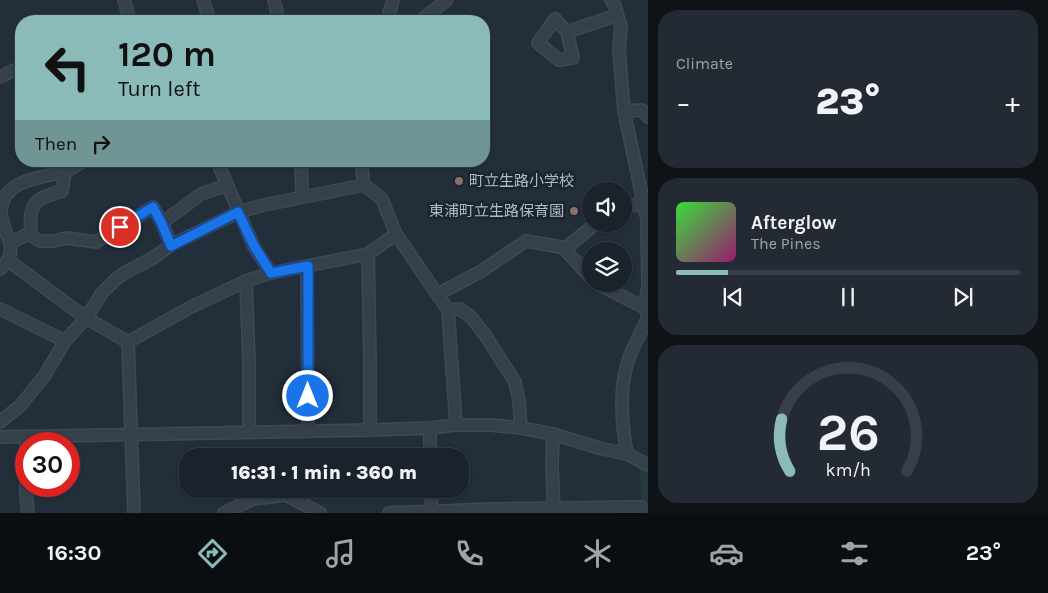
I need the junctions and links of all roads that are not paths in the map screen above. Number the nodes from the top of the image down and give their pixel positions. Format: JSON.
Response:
{"nodes":[{"id":1,"x":124,"y":0,"type":"edge"},
{"id":2,"x":203,"y":0,"type":"edge"},
{"id":3,"x":274,"y":0,"type":"edge"},
{"id":4,"x":393,"y":0,"type":"edge"},
{"id":5,"x":447,"y":0,"type":"edge"},
{"id":6,"x":611,"y":0,"type":"edge"},
{"id":7,"x":617,"y":14,"type":"junction"},
{"id":8,"x":128,"y":15,"type":"edge"},
{"id":9,"x":208,"y":15,"type":"edge"},
{"id":10,"x":278,"y":15,"type":"edge"},
{"id":11,"x":389,"y":15,"type":"edge"},
{"id":12,"x":428,"y":15,"type":"edge"},
{"id":13,"x":567,"y":32,"type":"dead end"},
{"id":14,"x":15,"y":71,"type":"edge"},
{"id":15,"x":0,"y":77,"type":"edge"},
{"id":16,"x":624,"y":111,"type":"junction"},
{"id":17,"x":648,"y":116,"type":"edge"},
{"id":18,"x":74,"y":167,"type":"edge"},
{"id":19,"x":220,"y":167,"type":"edge"},
{"id":20,"x":301,"y":167,"type":"edge"},
{"id":21,"x":362,"y":167,"type":"edge"},
{"id":22,"x":65,"y":172,"type":"junction"},
{"id":23,"x":227,"y":185,"type":"junction"},
{"id":24,"x":364,"y":185,"type":"junction"},
{"id":25,"x":3,"y":191,"type":"edge"},
{"id":26,"x":302,"y":197,"type":"junction"},
{"id":27,"x":644,"y":202,"type":"junction"},
{"id":28,"x":632,"y":206,"type":"edge"},
{"id":29,"x":238,"y":212,"type":"junction"},
{"id":30,"x":162,"y":224,"type":"junction"},
{"id":31,"x":585,"y":232,"type":"edge"},
{"id":32,"x":28,"y":234,"type":"junction"},
{"id":33,"x":396,"y":234,"type":"junction"},
{"id":34,"x":10,"y":243,"type":"junction"},
{"id":35,"x":171,"y":246,"type":"junction"},
{"id":36,"x":566,"y":248,"type":"junction"},
{"id":37,"x":368,"y":254,"type":"junction"},
{"id":38,"x":9,"y":261,"type":"junction"},
{"id":39,"x":308,"y":266,"type":"junction"},
{"id":40,"x":582,"y":268,"type":"edge"},
{"id":41,"x":0,"y":269,"type":"edge"},
{"id":42,"x":271,"y":273,"type":"junction"},
{"id":43,"x":246,"y":281,"type":"junction"},
{"id":44,"x":611,"y":292,"type":"edge"},
{"id":45,"x":438,"y":294,"type":"junction"},
{"id":46,"x":0,"y":308,"type":"edge"},
{"id":47,"x":448,"y":310,"type":"junction"},
{"id":48,"x":647,"y":314,"type":"edge"},
{"id":49,"x":86,"y":318,"type":"junction"},
{"id":50,"x":65,"y":341,"type":"junction"},
{"id":51,"x":128,"y":342,"type":"junction"},
{"id":52,"x":0,"y":422,"type":"edge"},
{"id":53,"x":456,"y":425,"type":"junction"},
{"id":54,"x":430,"y":428,"type":"junction"},
{"id":55,"x":521,"y":428,"type":"junction"},
{"id":56,"x":370,"y":430,"type":"junction"},
{"id":57,"x":308,"y":431,"type":"junction"},
{"id":58,"x":249,"y":432,"type":"junction"},
{"id":59,"x":554,"y":434,"type":"junction"},
{"id":60,"x":80,"y":435,"type":"edge"},
{"id":61,"x":131,"y":435,"type":"junction"},
{"id":62,"x":15,"y":436,"type":"edge"},
{"id":63,"x":0,"y":437,"type":"edge"},
{"id":64,"x":430,"y":448,"type":"edge"},
{"id":65,"x":627,"y":454,"type":"junction"},
{"id":66,"x":648,"y":464,"type":"edge"},
{"id":67,"x":26,"y":497,"type":"edge"},
{"id":68,"x":431,"y":498,"type":"edge"},
{"id":69,"x":554,"y":511,"type":"edge"},
{"id":70,"x":28,"y":513,"type":"edge"},
{"id":71,"x":134,"y":513,"type":"edge"},
{"id":72,"x":224,"y":513,"type":"edge"},
{"id":73,"x":320,"y":513,"type":"edge"},
{"id":74,"x":389,"y":513,"type":"edge"},
{"id":75,"x":432,"y":513,"type":"edge"},
{"id":76,"x":645,"y":513,"type":"edge"}],
"edges":[{"from":1,"to":8,"type":"street"},
{"from":2,"to":9,"type":"street"},
{"from":3,"to":10,"type":"street"},
{"from":4,"to":11,"type":"street"},
{"from":5,"to":12,"type":"street"},
{"from":6,"to":7,"type":"street"},
{"from":7,"to":13,"type":"street"},
{"from":7,"to":16,"type":"street"},
{"from":14,"to":15,"type":"street"},
{"from":16,"to":17,"type":"street"},
{"from":16,"to":27,"type":"street"},
{"from":18,"to":22,"type":"street"},
{"from":19,"to":23,"type":"street"},
{"from":20,"to":26,"type":"street"},
{"from":21,"to":24,"type":"street"},
{"from":22,"to":25,"type":"street"},
{"from":22,"to":32,"type":"street"},
{"from":23,"to":29,"type":"street"},
{"from":23,"to":30,"type":"street"},
{"from":24,"to":26,"type":"street"},
{"from":24,"to":33,"type":"street"},
{"from":25,"to":34,"type":"street"},
{"from":26,"to":29,"type":"street"},
{"from":27,"to":28,"type":"street"},
{"from":27,"to":48,"type":"street"},
{"from":29,"to":35,"type":"street"},
{"from":29,"to":42,"type":"street"},
{"from":30,"to":32,"type":"street"},
{"from":30,"to":35,"type":"street"},
{"from":31,"to":36,"type":"street"},
{"from":32,"to":34,"type":"street"},
{"from":33,"to":37,"type":"street"},
{"from":33,"to":45,"type":"street"},
{"from":34,"to":38,"type":"street"},
{"from":35,"to":49,"type":"street"},
{"from":36,"to":40,"type":"street"},
{"from":36,"to":45,"type":"street"},
{"from":37,"to":39,"type":"street"},
{"from":37,"to":56,"type":"street"},
{"from":38,"to":41,"type":"street"},
{"from":38,"to":49,"type":"street"},
{"from":39,"to":42,"type":"street"},
{"from":39,"to":57,"type":"street"},
{"from":42,"to":43,"type":"street"},
{"from":43,"to":51,"type":"street"},
{"from":43,"to":58,"type":"street"},
{"from":44,"to":48,"type":"street"},
{"from":45,"to":47,"type":"street"},
{"from":46,"to":50,"type":"street"},
{"from":47,"to":53,"type":"street"},
{"from":47,"to":55,"type":"street"},
{"from":48,"to":65,"type":"street"},
{"from":49,"to":50,"type":"street"},
{"from":49,"to":51,"type":"street"},
{"from":50,"to":52,"type":"street"},
{"from":51,"to":61,"type":"street"},
{"from":53,"to":54,"type":"street"},
{"from":53,"to":55,"type":"street"},
{"from":54,"to":56,"type":"street"},
{"from":54,"to":64,"type":"street"},
{"from":55,"to":59,"type":"street"},
{"from":56,"to":57,"type":"street"},
{"from":57,"to":58,"type":"street"},
{"from":58,"to":61,"type":"street"},
{"from":59,"to":65,"type":"street"},
{"from":59,"to":69,"type":"street"},
{"from":60,"to":61,"type":"street"},
{"from":61,"to":71,"type":"street"},
{"from":62,"to":63,"type":"street"},
{"from":65,"to":66,"type":"street"},
{"from":67,"to":70,"type":"street"},
{"from":68,"to":75,"type":"street"},
{"from":69,"to":75,"type":"street"},
{"from":69,"to":76,"type":"street"},
{"from":72,"to":73,"type":"street"},
{"from":74,"to":75,"type":"street"}]}
